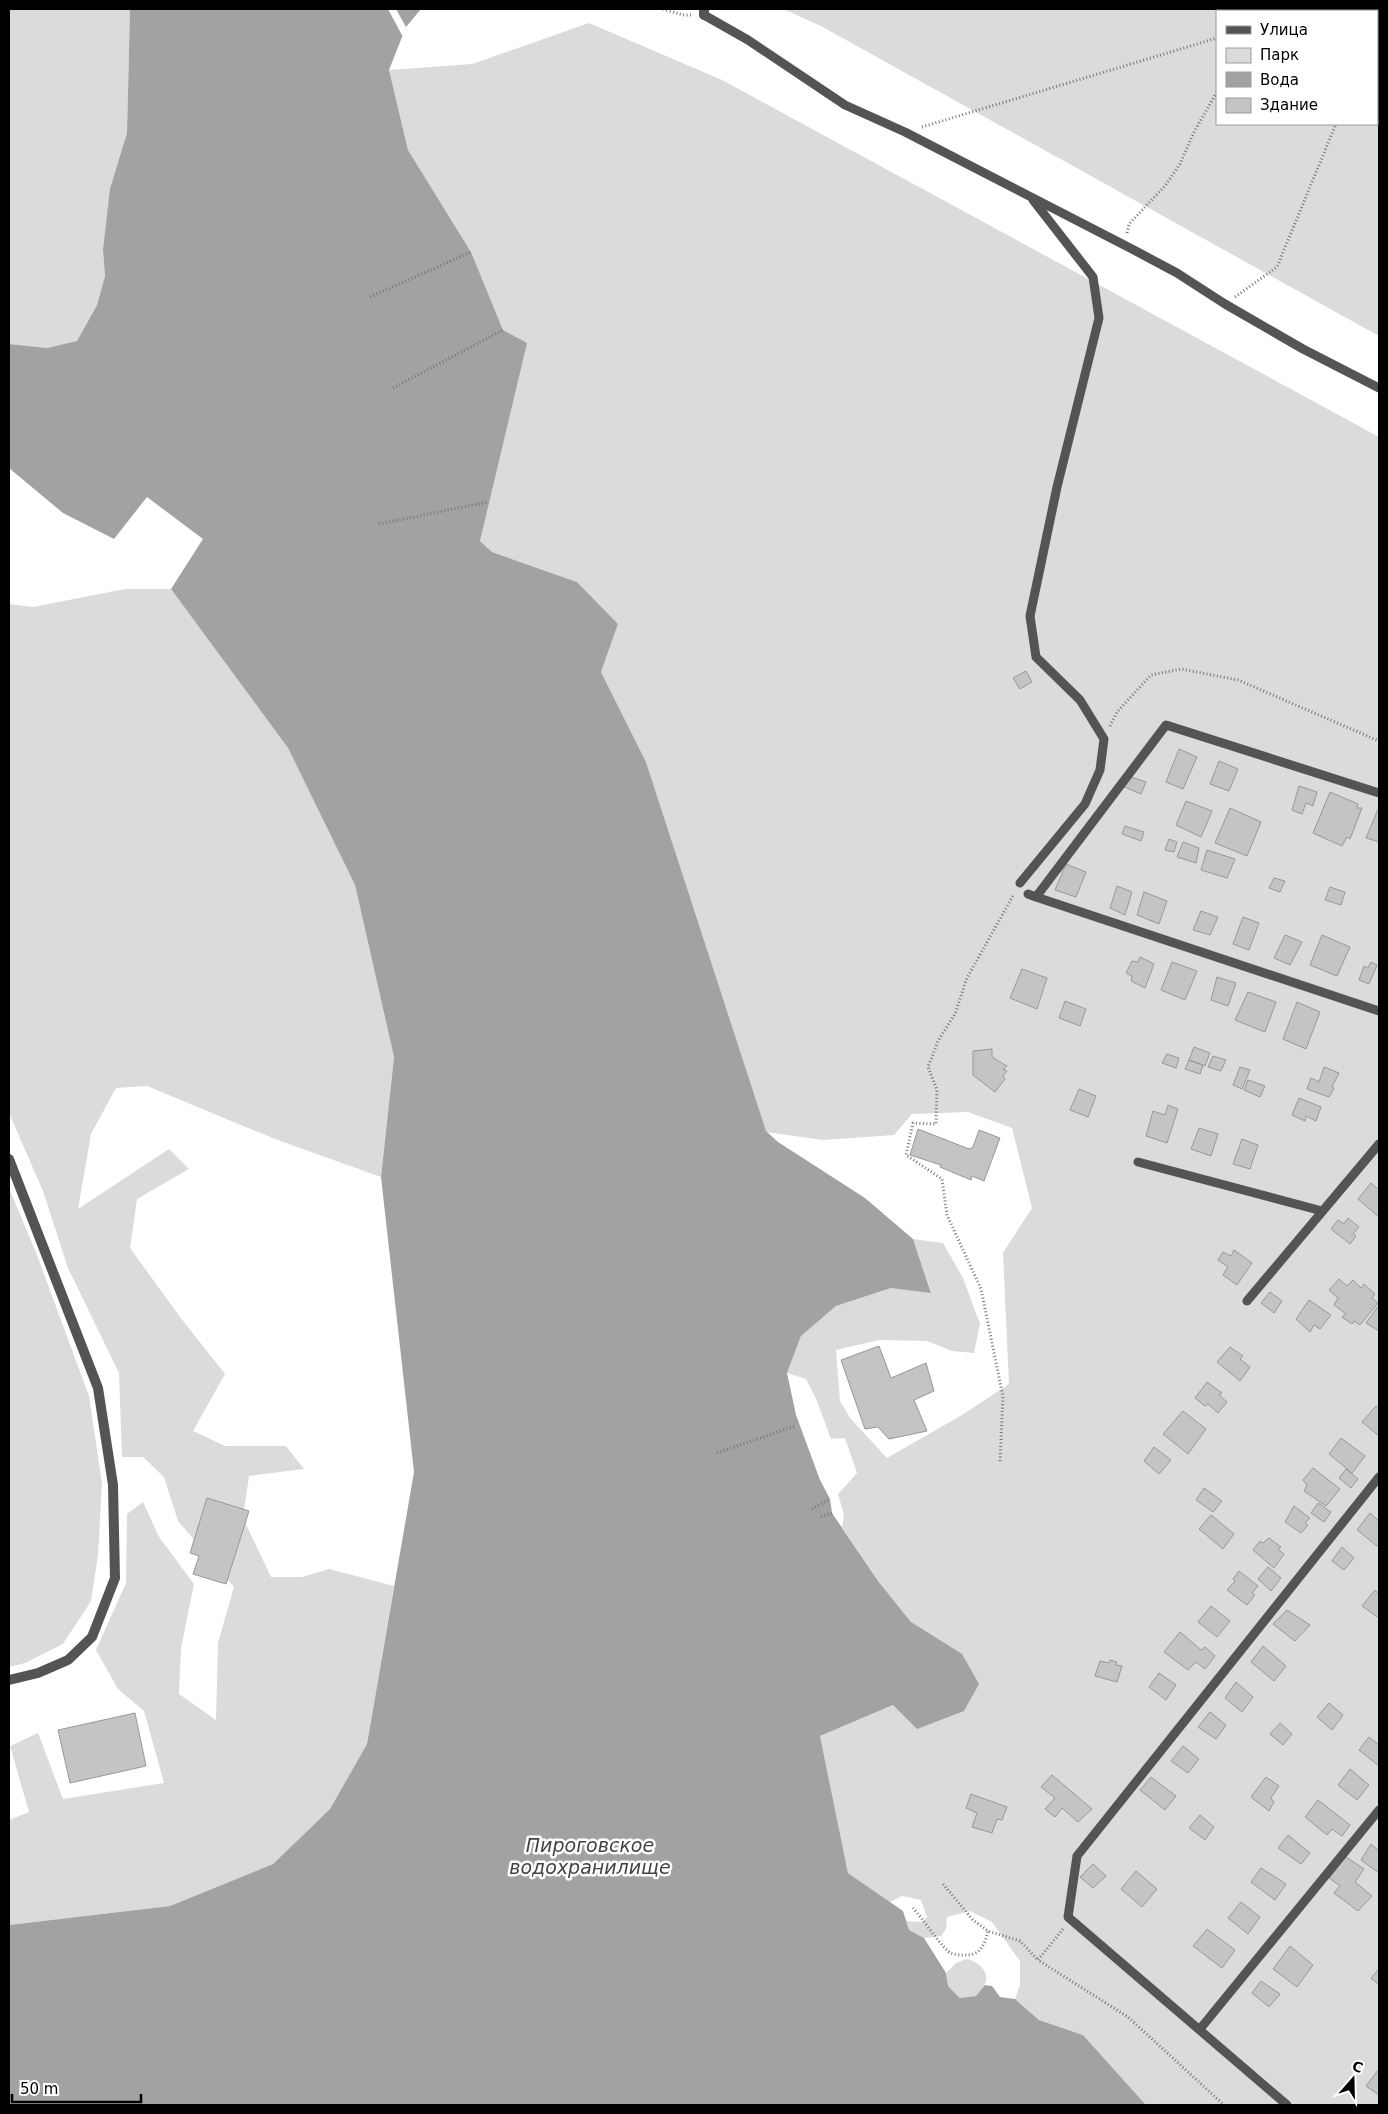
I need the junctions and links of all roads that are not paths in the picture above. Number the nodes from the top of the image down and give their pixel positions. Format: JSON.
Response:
{"nodes":[{"id":1,"x":704,"y":12,"type":"edge"},
{"id":2,"x":1030,"y":196,"type":"junction"},
{"id":3,"x":1379,"y":388,"type":"edge"},
{"id":4,"x":1379,"y":793,"type":"edge"},
{"id":5,"x":1020,"y":883,"type":"road end"},
{"id":6,"x":1379,"y":1011,"type":"edge"},
{"id":7,"x":1379,"y":1144,"type":"edge"},
{"id":8,"x":9,"y":1159,"type":"edge"},
{"id":9,"x":1138,"y":1162,"type":"dead end"},
{"id":10,"x":1322,"y":1211,"type":"junction"},
{"id":11,"x":1247,"y":1301,"type":"dead end"},
{"id":12,"x":1379,"y":1477,"type":"edge"},
{"id":13,"x":9,"y":1680,"type":"edge"},
{"id":14,"x":1379,"y":1810,"type":"edge"},
{"id":15,"x":1200,"y":2030,"type":"junction"},
{"id":16,"x":1287,"y":2105,"type":"edge"}],
"edges":[{"from":1,"to":2,"type":"lane"},
{"from":2,"to":3,"type":"lane"},
{"from":2,"to":5,"type":"lane"},
{"from":4,"to":6,"type":"lane"},
{"from":7,"to":10,"type":"lane"},
{"from":8,"to":13,"type":"street"},
{"from":9,"to":10,"type":"lane"},
{"from":10,"to":11,"type":"lane"},
{"from":12,"to":15,"type":"lane"},
{"from":14,"to":15,"type":"lane"},
{"from":15,"to":16,"type":"lane"}]}
